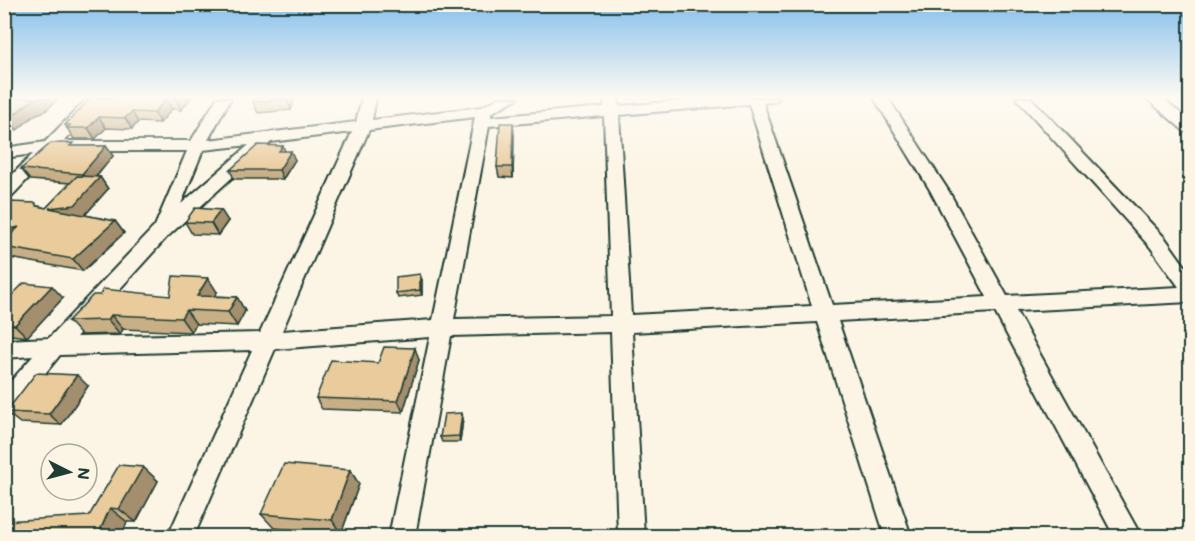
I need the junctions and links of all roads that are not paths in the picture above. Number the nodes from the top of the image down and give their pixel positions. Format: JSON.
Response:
{"nodes":[{"id":1,"x":73,"y":123,"type":"edge"},
{"id":2,"x":210,"y":123,"type":"edge"},
{"id":3,"x":389,"y":123,"type":"edge"},
{"id":4,"x":482,"y":123,"type":"edge"},
{"id":5,"x":613,"y":123,"type":"edge"},
{"id":6,"x":768,"y":123,"type":"edge"},
{"id":7,"x":897,"y":123,"type":"edge"},
{"id":8,"x":1047,"y":123,"type":"edge"},
{"id":9,"x":363,"y":125,"type":"junction"},
{"id":10,"x":266,"y":138,"type":"junction"},
{"id":11,"x":52,"y":146,"type":"junction"},
{"id":12,"x":198,"y":146,"type":"junction"},
{"id":13,"x":4,"y":153,"type":"edge"},
{"id":14,"x":4,"y":194,"type":"edge"},
{"id":15,"x":160,"y":232,"type":"junction"},
{"id":16,"x":1191,"y":287,"type":"edge"},
{"id":17,"x":1191,"y":294,"type":"edge"},
{"id":18,"x":1002,"y":305,"type":"junction"},
{"id":19,"x":824,"y":311,"type":"junction"},
{"id":20,"x":622,"y":324,"type":"junction"},
{"id":21,"x":442,"y":328,"type":"junction"},
{"id":22,"x":267,"y":341,"type":"junction"},
{"id":23,"x":54,"y":346,"type":"junction"},
{"id":24,"x":4,"y":349,"type":"edge"},
{"id":25,"x":4,"y":407,"type":"edge"},
{"id":26,"x":181,"y":537,"type":"edge"},
{"id":27,"x":402,"y":537,"type":"edge"},
{"id":28,"x":631,"y":537,"type":"edge"},
{"id":29,"x":898,"y":537,"type":"edge"},
{"id":30,"x":1128,"y":537,"type":"edge"}],
"edges":[{"from":1,"to":11,"type":"street"},
{"from":2,"to":12,"type":"street"},
{"from":3,"to":9,"type":"street"},
{"from":4,"to":21,"type":"street"},
{"from":5,"to":20,"type":"street"},
{"from":6,"to":19,"type":"street"},
{"from":7,"to":18,"type":"street"},
{"from":8,"to":16,"type":"street"},
{"from":9,"to":10,"type":"street"},
{"from":9,"to":22,"type":"street"},
{"from":10,"to":12,"type":"street"},
{"from":10,"to":15,"type":"street"},
{"from":11,"to":12,"type":"street"},
{"from":11,"to":13,"type":"street"},
{"from":11,"to":14,"type":"street"},
{"from":12,"to":15,"type":"street"},
{"from":15,"to":23,"type":"street"},
{"from":17,"to":18,"type":"street"},
{"from":18,"to":19,"type":"street"},
{"from":18,"to":30,"type":"street"},
{"from":19,"to":20,"type":"street"},
{"from":19,"to":29,"type":"street"},
{"from":20,"to":21,"type":"street"},
{"from":20,"to":28,"type":"street"},
{"from":21,"to":22,"type":"street"},
{"from":21,"to":27,"type":"street"},
{"from":22,"to":23,"type":"street"},
{"from":22,"to":26,"type":"street"},
{"from":23,"to":24,"type":"street"},
{"from":23,"to":25,"type":"street"}]}
